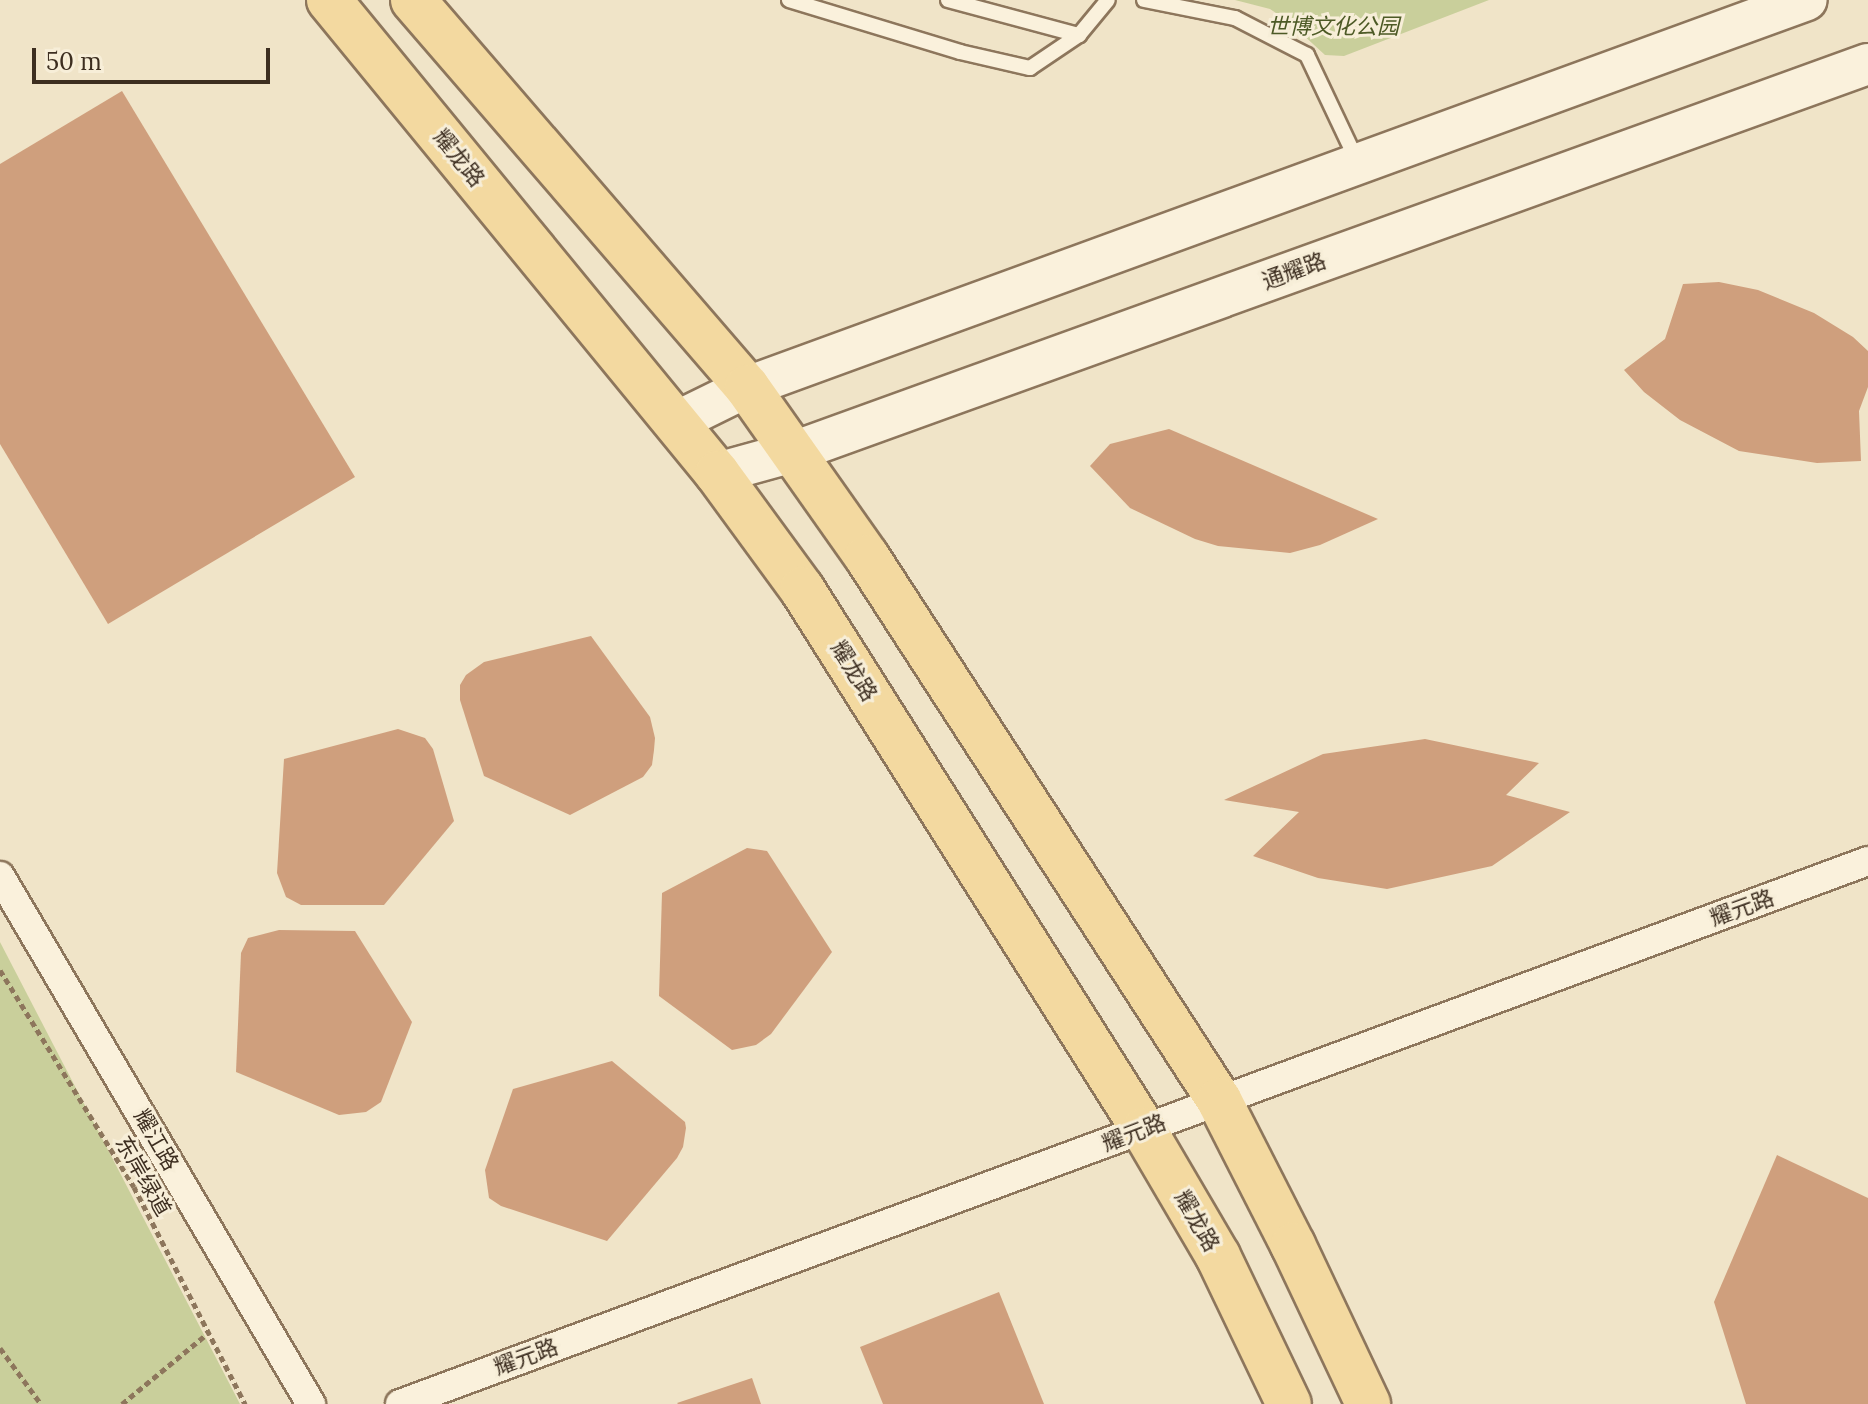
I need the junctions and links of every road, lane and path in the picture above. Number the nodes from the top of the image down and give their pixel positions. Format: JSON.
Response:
{"nodes":[{"id":1,"x":329,"y":0,"type":"edge"},
{"id":2,"x":413,"y":0,"type":"edge"},
{"id":3,"x":789,"y":0,"type":"edge"},
{"id":4,"x":948,"y":0,"type":"edge"},
{"id":5,"x":1108,"y":0,"type":"edge"},
{"id":6,"x":1144,"y":0,"type":"edge"},
{"id":7,"x":1807,"y":0,"type":"edge"},
{"id":8,"x":1079,"y":35,"type":"junction"},
{"id":9,"x":1868,"y":64,"type":"edge"},
{"id":10,"x":1358,"y":164,"type":"junction"},
{"id":11,"x":747,"y":387,"type":"junction"},
{"id":12,"x":676,"y":422,"type":"junction"},
{"id":13,"x":793,"y":452,"type":"junction"},
{"id":14,"x":717,"y":473,"type":"junction"},
{"id":15,"x":1868,"y":861,"type":"edge"},
{"id":16,"x":0,"y":876,"type":"edge"},
{"id":17,"x":0,"y":970,"type":"edge"},
{"id":18,"x":1219,"y":1100,"type":"junction"},
{"id":19,"x":1144,"y":1130,"type":"junction"},
{"id":20,"x":208,"y":1333,"type":"junction"},
{"id":21,"x":0,"y":1348,"type":"edge"},
{"id":22,"x":41,"y":1404,"type":"edge"},
{"id":23,"x":122,"y":1404,"type":"edge"},
{"id":24,"x":245,"y":1404,"type":"edge"},
{"id":25,"x":311,"y":1404,"type":"edge"},
{"id":26,"x":400,"y":1404,"type":"edge"},
{"id":27,"x":1289,"y":1404,"type":"edge"},
{"id":28,"x":1368,"y":1404,"type":"edge"}],
"edges":[{"from":1,"to":12,"type":"main road","name":"耀龙路"},
{"from":2,"to":11,"type":"main road"},
{"from":3,"to":8,"type":"lane"},
{"from":4,"to":8,"type":"lane"},
{"from":5,"to":8,"type":"lane"},
{"from":6,"to":10,"type":"lane"},
{"from":7,"to":10,"type":"street"},
{"from":9,"to":13,"type":"street","name":"通耀路"},
{"from":10,"to":11,"type":"street"},
{"from":11,"to":12,"type":"street"},
{"from":11,"to":13,"type":"main road"},
{"from":12,"to":14,"type":"main road","name":"耀龙路"},
{"from":13,"to":14,"type":"street","name":"通耀路"},
{"from":13,"to":18,"type":"main road"},
{"from":14,"to":19,"type":"main road","name":"耀龙路"},
{"from":15,"to":18,"type":"street","name":"耀元路"},
{"from":16,"to":25,"type":"street","name":"耀江路"},
{"from":17,"to":20,"type":"path","name":"东岸绿道"},
{"from":18,"to":19,"type":"street","name":"耀元路"},
{"from":18,"to":28,"type":"main road"},
{"from":19,"to":26,"type":"street","name":"耀元路"},
{"from":19,"to":27,"type":"main road","name":"耀龙路"},
{"from":20,"to":23,"type":"path"},
{"from":20,"to":24,"type":"path","name":"东岸绿道"},
{"from":21,"to":22,"type":"path"}]}
